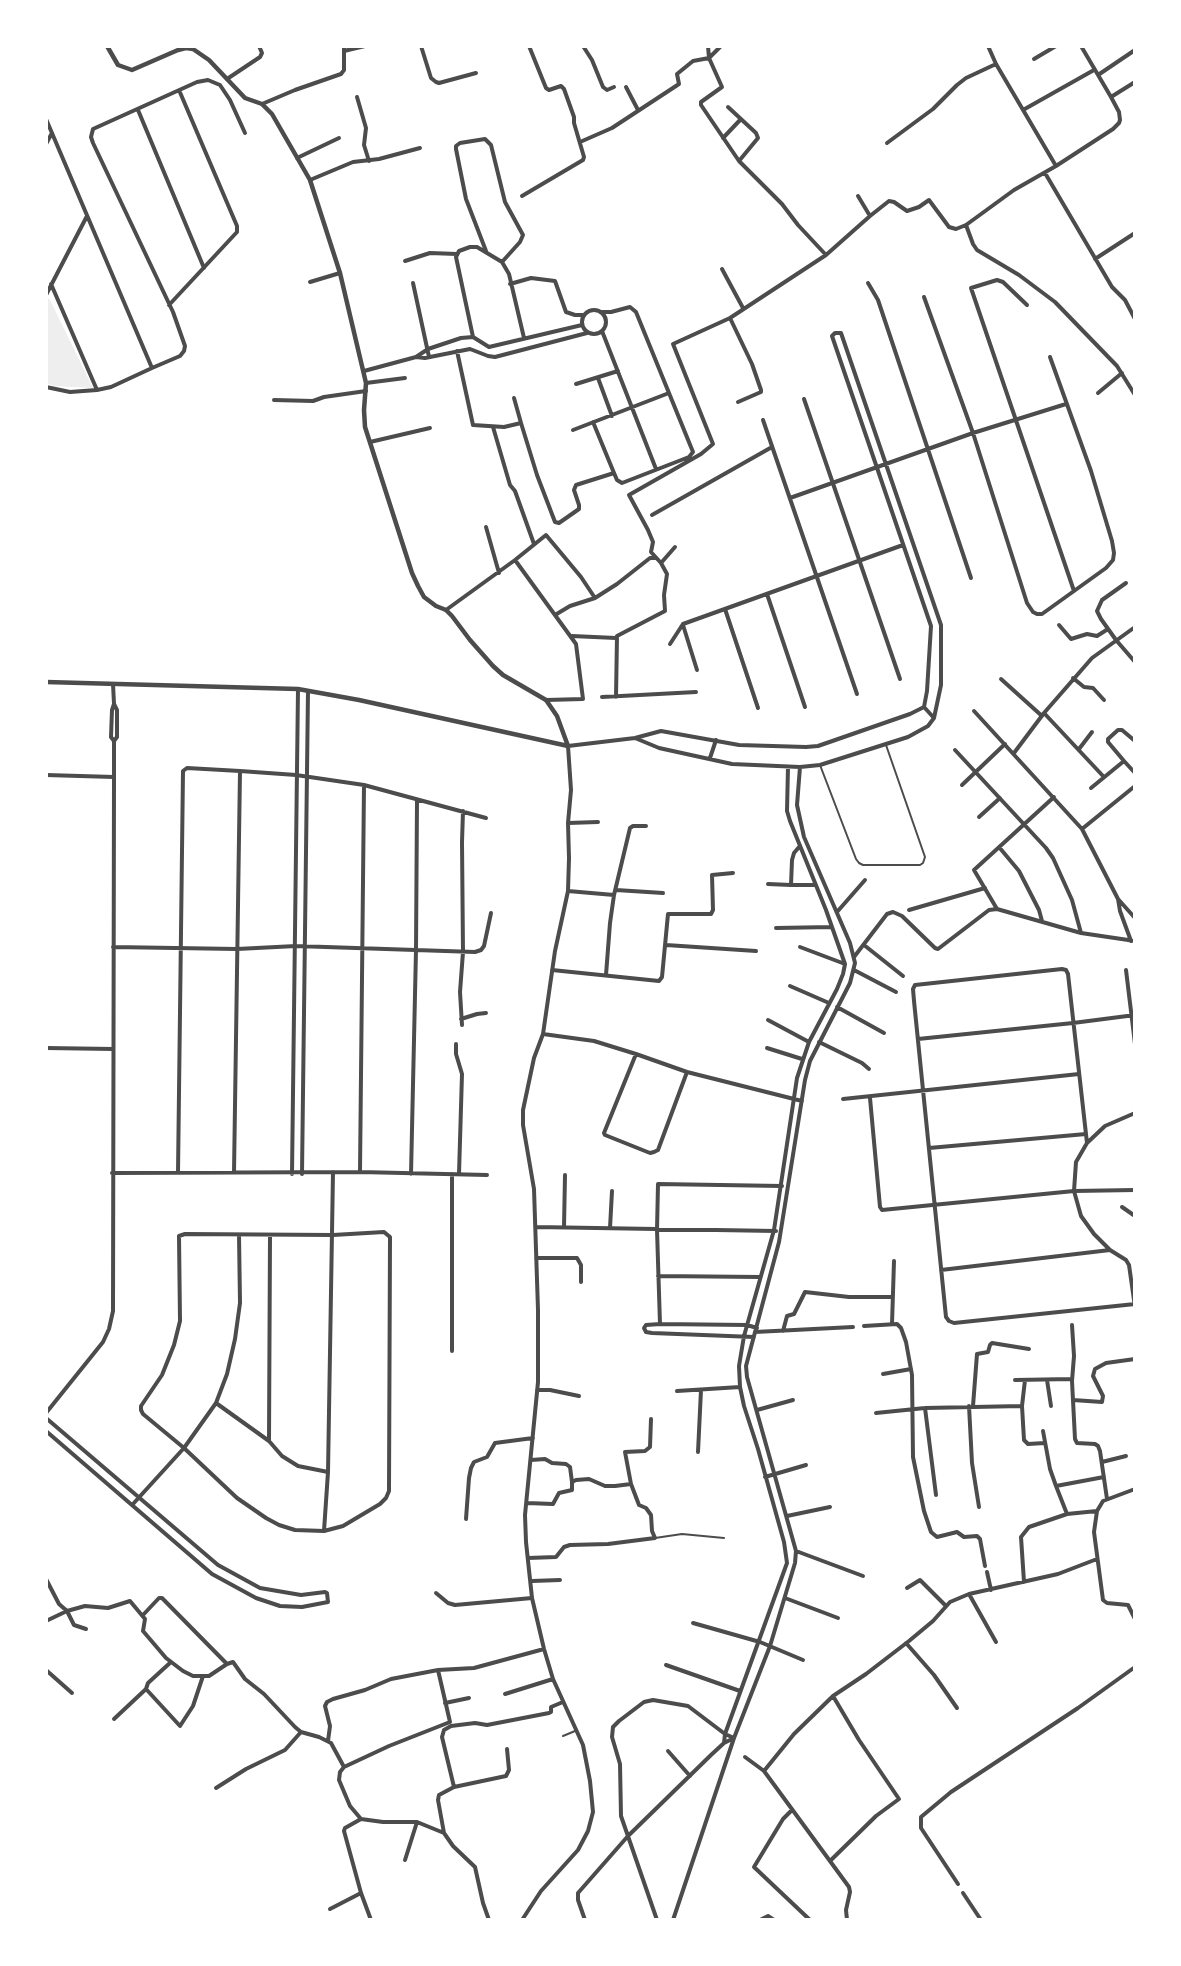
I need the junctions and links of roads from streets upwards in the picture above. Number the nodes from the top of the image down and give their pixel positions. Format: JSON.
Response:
{"nodes":[{"id":1,"x":107,"y":46,"type":"edge"},
{"id":2,"x":259,"y":46,"type":"edge"},
{"id":3,"x":365,"y":46,"type":"edge"},
{"id":4,"x":421,"y":46,"type":"edge"},
{"id":5,"x":529,"y":46,"type":"edge"},
{"id":6,"x":583,"y":46,"type":"edge"},
{"id":7,"x":708,"y":46,"type":"edge"},
{"id":8,"x":722,"y":46,"type":"edge"},
{"id":9,"x":988,"y":46,"type":"edge"},
{"id":10,"x":1056,"y":46,"type":"edge"},
{"id":11,"x":1081,"y":46,"type":"edge"},
{"id":12,"x":177,"y":48,"type":"edge"},
{"id":13,"x":344,"y":49,"type":"edge"},
{"id":14,"x":1135,"y":50,"type":"edge"},
{"id":15,"x":709,"y":58,"type":"junction"},
{"id":16,"x":1034,"y":59,"type":"dead end"},
{"id":17,"x":996,"y":64,"type":"junction"},
{"id":18,"x":1094,"y":70,"type":"junction"},
{"id":19,"x":476,"y":73,"type":"dead end"},
{"id":20,"x":1098,"y":76,"type":"junction"},
{"id":21,"x":227,"y":80,"type":"junction"},
{"id":22,"x":1135,"y":82,"type":"edge"},
{"id":23,"x":614,"y":87,"type":"dead end"},
{"id":24,"x":626,"y":88,"type":"dead end"},
{"id":25,"x":179,"y":90,"type":"junction"},
{"id":26,"x":357,"y":97,"type":"dead end"},
{"id":27,"x":1111,"y":97,"type":"junction"},
{"id":28,"x":262,"y":104,"type":"junction"},
{"id":29,"x":728,"y":107,"type":"dead end"},
{"id":30,"x":138,"y":110,"type":"junction"},
{"id":31,"x":638,"y":110,"type":"junction"},
{"id":32,"x":1023,"y":110,"type":"junction"},
{"id":33,"x":46,"y":119,"type":"edge"},
{"id":34,"x":742,"y":119,"type":"junction"},
{"id":35,"x":52,"y":133,"type":"junction"},
{"id":36,"x":245,"y":133,"type":"dead end"},
{"id":37,"x":340,"y":138,"type":"dead end"},
{"id":38,"x":723,"y":138,"type":"junction"},
{"id":39,"x":580,"y":142,"type":"junction"},
{"id":40,"x":46,"y":144,"type":"edge"},
{"id":41,"x":887,"y":144,"type":"dead end"},
{"id":42,"x":420,"y":148,"type":"dead end"},
{"id":43,"x":297,"y":158,"type":"junction"},
{"id":44,"x":370,"y":161,"type":"junction"},
{"id":45,"x":740,"y":161,"type":"junction"},
{"id":46,"x":1056,"y":166,"type":"junction"},
{"id":47,"x":1045,"y":173,"type":"junction"},
{"id":48,"x":310,"y":180,"type":"junction"},
{"id":49,"x":522,"y":196,"type":"dead end"},
{"id":50,"x":858,"y":196,"type":"dead end"},
{"id":51,"x":87,"y":216,"type":"junction"},
{"id":52,"x":870,"y":216,"type":"junction"},
{"id":53,"x":966,"y":225,"type":"junction"},
{"id":54,"x":1135,"y":233,"type":"edge"},
{"id":55,"x":486,"y":251,"type":"junction"},
{"id":56,"x":457,"y":254,"type":"junction"},
{"id":57,"x":826,"y":255,"type":"junction"},
{"id":58,"x":1095,"y":259,"type":"junction"},
{"id":59,"x":405,"y":261,"type":"dead end"},
{"id":60,"x":502,"y":262,"type":"junction"},
{"id":61,"x":204,"y":268,"type":"junction"},
{"id":62,"x":722,"y":269,"type":"dead end"},
{"id":63,"x":340,"y":273,"type":"junction"},
{"id":64,"x":310,"y":282,"type":"dead end"},
{"id":65,"x":413,"y":283,"type":"dead end"},
{"id":66,"x":868,"y":283,"type":"dead end"},
{"id":67,"x":51,"y":284,"type":"junction"},
{"id":68,"x":510,"y":284,"type":"junction"},
{"id":69,"x":46,"y":295,"type":"edge"},
{"id":70,"x":924,"y":297,"type":"dead end"},
{"id":71,"x":1028,"y":305,"type":"dead end"},
{"id":72,"x":169,"y":306,"type":"junction"},
{"id":73,"x":744,"y":308,"type":"junction"},
{"id":74,"x":601,"y":312,"type":"junction"},
{"id":75,"x":611,"y":312,"type":"junction"},
{"id":76,"x":575,"y":315,"type":"junction"},
{"id":77,"x":584,"y":315,"type":"junction"},
{"id":78,"x":605,"y":318,"type":"junction"},
{"id":79,"x":730,"y":318,"type":"junction"},
{"id":80,"x":1135,"y":319,"type":"edge"},
{"id":81,"x":581,"y":323,"type":"junction"},
{"id":82,"x":602,"y":331,"type":"junction"},
{"id":83,"x":588,"y":333,"type":"junction"},
{"id":84,"x":598,"y":334,"type":"junction"},
{"id":85,"x":473,"y":337,"type":"junction"},
{"id":86,"x":524,"y":338,"type":"junction"},
{"id":87,"x":606,"y":340,"type":"junction"},
{"id":88,"x":428,"y":349,"type":"junction"},
{"id":89,"x":457,"y":351,"type":"junction"},
{"id":90,"x":416,"y":357,"type":"junction"},
{"id":91,"x":429,"y":357,"type":"junction"},
{"id":92,"x":1050,"y":358,"type":"dead end"},
{"id":93,"x":152,"y":368,"type":"junction"},
{"id":94,"x":364,"y":371,"type":"junction"},
{"id":95,"x":618,"y":371,"type":"junction"},
{"id":96,"x":1122,"y":372,"type":"junction"},
{"id":97,"x":406,"y":378,"type":"dead end"},
{"id":98,"x":598,"y":378,"type":"junction"},
{"id":99,"x":366,"y":383,"type":"junction"},
{"id":100,"x":576,"y":384,"type":"dead end"},
{"id":101,"x":46,"y":387,"type":"edge"},
{"id":102,"x":97,"y":390,"type":"junction"},
{"id":103,"x":366,"y":391,"type":"junction"},
{"id":104,"x":669,"y":392,"type":"junction"},
{"id":105,"x":1098,"y":393,"type":"dead end"},
{"id":106,"x":1135,"y":395,"type":"edge"},
{"id":107,"x":514,"y":398,"type":"dead end"},
{"id":108,"x":804,"y":399,"type":"dead end"},
{"id":109,"x":274,"y":400,"type":"dead end"},
{"id":110,"x":738,"y":402,"type":"dead end"},
{"id":111,"x":1066,"y":404,"type":"junction"},
{"id":112,"x":632,"y":408,"type":"junction"},
{"id":113,"x":612,"y":416,"type":"junction"},
{"id":114,"x":1015,"y":419,"type":"junction"},
{"id":115,"x":763,"y":420,"type":"dead end"},
{"id":116,"x":593,"y":422,"type":"junction"},
{"id":117,"x":521,"y":423,"type":"junction"},
{"id":118,"x":430,"y":428,"type":"dead end"},
{"id":119,"x":493,"y":428,"type":"junction"},
{"id":120,"x":573,"y":430,"type":"dead end"},
{"id":121,"x":973,"y":433,"type":"junction"},
{"id":122,"x":370,"y":442,"type":"junction"},
{"id":123,"x":772,"y":447,"type":"junction"},
{"id":124,"x":927,"y":448,"type":"junction"},
{"id":125,"x":886,"y":465,"type":"junction"},
{"id":126,"x":877,"y":468,"type":"junction"},
{"id":127,"x":656,"y":469,"type":"junction"},
{"id":128,"x":614,"y":473,"type":"junction"},
{"id":129,"x":833,"y":483,"type":"junction"},
{"id":130,"x":790,"y":498,"type":"junction"},
{"id":131,"x":652,"y":516,"type":"dead end"},
{"id":132,"x":486,"y":528,"type":"dead end"},
{"id":133,"x":534,"y":544,"type":"junction"},
{"id":134,"x":903,"y":545,"type":"junction"},
{"id":135,"x":675,"y":547,"type":"dead end"},
{"id":136,"x":656,"y":558,"type":"junction"},
{"id":137,"x":515,"y":560,"type":"junction"},
{"id":138,"x":860,"y":561,"type":"junction"},
{"id":139,"x":661,"y":563,"type":"junction"},
{"id":140,"x":499,"y":573,"type":"junction"},
{"id":141,"x":817,"y":576,"type":"junction"},
{"id":142,"x":971,"y":578,"type":"dead end"},
{"id":143,"x":1126,"y":583,"type":"dead end"},
{"id":144,"x":1074,"y":591,"type":"junction"},
{"id":145,"x":767,"y":594,"type":"junction"},
{"id":146,"x":594,"y":598,"type":"junction"},
{"id":147,"x":725,"y":609,"type":"junction"},
{"id":148,"x":446,"y":610,"type":"junction"},
{"id":149,"x":555,"y":615,"type":"junction"},
{"id":150,"x":683,"y":624,"type":"junction"},
{"id":151,"x":1059,"y":625,"type":"dead end"},
{"id":152,"x":1135,"y":627,"type":"edge"},
{"id":153,"x":1108,"y":629,"type":"junction"},
{"id":154,"x":572,"y":636,"type":"junction"},
{"id":155,"x":616,"y":638,"type":"junction"},
{"id":156,"x":1116,"y":640,"type":"junction"},
{"id":157,"x":670,"y":644,"type":"dead end"},
{"id":158,"x":1135,"y":662,"type":"edge"},
{"id":159,"x":697,"y":670,"type":"dead end"},
{"id":160,"x":1073,"y":678,"type":"junction"},
{"id":161,"x":900,"y":679,"type":"dead end"},
{"id":162,"x":1001,"y":679,"type":"dead end"},
{"id":163,"x":46,"y":682,"type":"edge"},
{"id":164,"x":113,"y":684,"type":"junction"},
{"id":165,"x":298,"y":689,"type":"junction"},
{"id":166,"x":308,"y":691,"type":"junction"},
{"id":167,"x":696,"y":692,"type":"dead end"},
{"id":168,"x":858,"y":694,"type":"dead end"},
{"id":169,"x":602,"y":697,"type":"dead end"},
{"id":170,"x":616,"y":697,"type":"junction"},
{"id":171,"x":546,"y":700,"type":"junction"},
{"id":172,"x":1104,"y":700,"type":"dead end"},
{"id":173,"x":924,"y":706,"type":"junction"},
{"id":174,"x":805,"y":707,"type":"dead end"},
{"id":175,"x":758,"y":708,"type":"dead end"},
{"id":176,"x":974,"y":712,"type":"dead end"},
{"id":177,"x":1043,"y":714,"type":"junction"},
{"id":178,"x":934,"y":718,"type":"junction"},
{"id":179,"x":1092,"y":732,"type":"dead end"},
{"id":180,"x":635,"y":738,"type":"junction"},
{"id":181,"x":716,"y":740,"type":"junction"},
{"id":182,"x":1135,"y":741,"type":"edge"},
{"id":183,"x":1005,"y":744,"type":"junction"},
{"id":184,"x":568,"y":746,"type":"junction"},
{"id":185,"x":1079,"y":749,"type":"junction"},
{"id":186,"x":955,"y":750,"type":"dead end"},
{"id":187,"x":1014,"y":753,"type":"junction"},
{"id":188,"x":710,"y":758,"type":"junction"},
{"id":189,"x":1124,"y":761,"type":"junction"},
{"id":190,"x":788,"y":767,"type":"junction"},
{"id":191,"x":800,"y":767,"type":"junction"},
{"id":192,"x":240,"y":770,"type":"junction"},
{"id":193,"x":976,"y":772,"type":"junction"},
{"id":194,"x":1135,"y":773,"type":"edge"},
{"id":195,"x":46,"y":775,"type":"edge"},
{"id":196,"x":296,"y":775,"type":"junction"},
{"id":197,"x":1103,"y":776,"type":"junction"},
{"id":198,"x":114,"y":777,"type":"junction"},
{"id":199,"x":308,"y":777,"type":"junction"},
{"id":200,"x":962,"y":784,"type":"dead end"},
{"id":201,"x":364,"y":785,"type":"junction"},
{"id":202,"x":1135,"y":786,"type":"edge"},
{"id":203,"x":1090,"y":788,"type":"dead end"},
{"id":204,"x":1054,"y":797,"type":"junction"},
{"id":205,"x":1000,"y":798,"type":"junction"},
{"id":206,"x":417,"y":800,"type":"junction"},
{"id":207,"x":463,"y":811,"type":"junction"},
{"id":208,"x":979,"y":817,"type":"dead end"},
{"id":209,"x":486,"y":818,"type":"dead end"},
{"id":210,"x":598,"y":822,"type":"dead end"},
{"id":211,"x":568,"y":823,"type":"junction"},
{"id":212,"x":1025,"y":824,"type":"junction"},
{"id":213,"x":646,"y":826,"type":"dead end"},
{"id":214,"x":1082,"y":828,"type":"junction"},
{"id":215,"x":799,"y":847,"type":"junction"},
{"id":216,"x":999,"y":847,"type":"junction"},
{"id":217,"x":733,"y":873,"type":"dead end"},
{"id":218,"x":864,"y":880,"type":"dead end"},
{"id":219,"x":768,"y":884,"type":"dead end"},
{"id":220,"x":814,"y":884,"type":"junction"},
{"id":221,"x":791,"y":885,"type":"junction"},
{"id":222,"x":985,"y":888,"type":"junction"},
{"id":223,"x":616,"y":890,"type":"junction"},
{"id":224,"x":568,"y":891,"type":"junction"},
{"id":225,"x":663,"y":893,"type":"dead end"},
{"id":226,"x":614,"y":896,"type":"junction"},
{"id":227,"x":1118,"y":899,"type":"junction"},
{"id":228,"x":834,"y":906,"type":"junction"},
{"id":229,"x":997,"y":909,"type":"junction"},
{"id":230,"x":826,"y":910,"type":"junction"},
{"id":231,"x":909,"y":910,"type":"dead end"},
{"id":232,"x":837,"y":912,"type":"junction"},
{"id":233,"x":491,"y":913,"type":"dead end"},
{"id":234,"x":1135,"y":918,"type":"edge"},
{"id":235,"x":1042,"y":922,"type":"junction"},
{"id":236,"x":832,"y":927,"type":"junction"},
{"id":237,"x":776,"y":928,"type":"dead end"},
{"id":238,"x":1081,"y":933,"type":"junction"},
{"id":239,"x":1133,"y":941,"type":"edge"},
{"id":240,"x":666,"y":945,"type":"junction"},
{"id":241,"x":864,"y":945,"type":"junction"},
{"id":242,"x":296,"y":946,"type":"junction"},
{"id":243,"x":113,"y":947,"type":"junction"},
{"id":244,"x":306,"y":947,"type":"junction"},
{"id":245,"x":363,"y":947,"type":"junction"},
{"id":246,"x":800,"y":947,"type":"dead end"},
{"id":247,"x":179,"y":948,"type":"junction"},
{"id":248,"x":237,"y":949,"type":"junction"},
{"id":249,"x":416,"y":950,"type":"junction"},
{"id":250,"x":756,"y":951,"type":"dead end"},
{"id":251,"x":463,"y":952,"type":"junction"},
{"id":252,"x":854,"y":957,"type":"junction"},
{"id":253,"x":845,"y":964,"type":"junction"},
{"id":254,"x":552,"y":970,"type":"junction"},
{"id":255,"x":854,"y":970,"type":"junction"},
{"id":256,"x":1126,"y":970,"type":"dead end"},
{"id":257,"x":606,"y":975,"type":"junction"},
{"id":258,"x":903,"y":976,"type":"dead end"},
{"id":259,"x":790,"y":986,"type":"dead end"},
{"id":260,"x":896,"y":992,"type":"dead end"},
{"id":261,"x":829,"y":1003,"type":"junction"},
{"id":262,"x":837,"y":1007,"type":"junction"},
{"id":263,"x":486,"y":1013,"type":"dead end"},
{"id":264,"x":1133,"y":1015,"type":"edge"},
{"id":265,"x":821,"y":1018,"type":"junction"},
{"id":266,"x":462,"y":1019,"type":"junction"},
{"id":267,"x":768,"y":1020,"type":"dead end"},
{"id":268,"x":828,"y":1024,"type":"junction"},
{"id":269,"x":1072,"y":1024,"type":"junction"},
{"id":270,"x":462,"y":1025,"type":"dead end"},
{"id":271,"x":884,"y":1033,"type":"dead end"},
{"id":272,"x":544,"y":1034,"type":"junction"},
{"id":273,"x":918,"y":1040,"type":"junction"},
{"id":274,"x":809,"y":1042,"type":"junction"},
{"id":275,"x":819,"y":1042,"type":"junction"},
{"id":276,"x":456,"y":1044,"type":"dead end"},
{"id":277,"x":1135,"y":1044,"type":"edge"},
{"id":278,"x":46,"y":1048,"type":"edge"},
{"id":279,"x":767,"y":1048,"type":"dead end"},
{"id":280,"x":113,"y":1049,"type":"junction"},
{"id":281,"x":636,"y":1054,"type":"junction"},
{"id":282,"x":802,"y":1059,"type":"junction"},
{"id":283,"x":869,"y":1069,"type":"dead end"},
{"id":284,"x":687,"y":1072,"type":"junction"},
{"id":285,"x":1079,"y":1074,"type":"junction"},
{"id":286,"x":924,"y":1091,"type":"junction"},
{"id":287,"x":870,"y":1098,"type":"junction"},
{"id":288,"x":843,"y":1099,"type":"dead end"},
{"id":289,"x":793,"y":1100,"type":"junction"},
{"id":290,"x":802,"y":1101,"type":"junction"},
{"id":291,"x":1135,"y":1113,"type":"edge"},
{"id":292,"x":1086,"y":1134,"type":"junction"},
{"id":293,"x":1087,"y":1143,"type":"junction"},
{"id":294,"x":929,"y":1148,"type":"junction"},
{"id":295,"x":333,"y":1172,"type":"junction"},
{"id":296,"x":360,"y":1172,"type":"junction"},
{"id":297,"x":112,"y":1173,"type":"junction"},
{"id":298,"x":178,"y":1173,"type":"junction"},
{"id":299,"x":234,"y":1173,"type":"junction"},
{"id":300,"x":292,"y":1174,"type":"junction"},
{"id":301,"x":302,"y":1174,"type":"junction"},
{"id":302,"x":411,"y":1174,"type":"junction"},
{"id":303,"x":452,"y":1174,"type":"junction"},
{"id":304,"x":459,"y":1174,"type":"junction"},
{"id":305,"x":487,"y":1174,"type":"dead end"},
{"id":306,"x":565,"y":1175,"type":"dead end"},
{"id":307,"x":782,"y":1186,"type":"junction"},
{"id":308,"x":1135,"y":1190,"type":"edge"},
{"id":309,"x":612,"y":1191,"type":"dead end"},
{"id":310,"x":1074,"y":1191,"type":"junction"},
{"id":311,"x":936,"y":1206,"type":"junction"},
{"id":312,"x":1122,"y":1207,"type":"dead end"},
{"id":313,"x":1135,"y":1216,"type":"edge"},
{"id":314,"x":536,"y":1227,"type":"junction"},
{"id":315,"x":564,"y":1227,"type":"junction"},
{"id":316,"x":610,"y":1228,"type":"junction"},
{"id":317,"x":657,"y":1230,"type":"junction"},
{"id":318,"x":774,"y":1230,"type":"junction"},
{"id":319,"x":781,"y":1231,"type":"junction"},
{"id":320,"x":239,"y":1235,"type":"junction"},
{"id":321,"x":270,"y":1235,"type":"junction"},
{"id":322,"x":333,"y":1235,"type":"junction"},
{"id":323,"x":1110,"y":1250,"type":"junction"},
{"id":324,"x":536,"y":1258,"type":"junction"},
{"id":325,"x":894,"y":1261,"type":"dead end"},
{"id":326,"x":941,"y":1270,"type":"junction"},
{"id":327,"x":658,"y":1276,"type":"junction"},
{"id":328,"x":760,"y":1277,"type":"junction"},
{"id":329,"x":581,"y":1282,"type":"dead end"},
{"id":330,"x":893,"y":1297,"type":"junction"},
{"id":331,"x":1135,"y":1305,"type":"edge"},
{"id":332,"x":660,"y":1324,"type":"junction"},
{"id":333,"x":892,"y":1324,"type":"junction"},
{"id":334,"x":1072,"y":1325,"type":"dead end"},
{"id":335,"x":747,"y":1326,"type":"junction"},
{"id":336,"x":864,"y":1326,"type":"dead end"},
{"id":337,"x":853,"y":1327,"type":"dead end"},
{"id":338,"x":783,"y":1331,"type":"junction"},
{"id":339,"x":755,"y":1332,"type":"junction"},
{"id":340,"x":744,"y":1336,"type":"junction"},
{"id":341,"x":1029,"y":1350,"type":"dead end"},
{"id":342,"x":452,"y":1351,"type":"dead end"},
{"id":343,"x":1135,"y":1359,"type":"edge"},
{"id":344,"x":911,"y":1369,"type":"junction"},
{"id":345,"x":883,"y":1374,"type":"dead end"},
{"id":346,"x":1072,"y":1379,"type":"junction"},
{"id":347,"x":1015,"y":1380,"type":"dead end"},
{"id":348,"x":1025,"y":1380,"type":"junction"},
{"id":349,"x":1047,"y":1380,"type":"junction"},
{"id":350,"x":740,"y":1387,"type":"junction"},
{"id":351,"x":537,"y":1390,"type":"junction"},
{"id":352,"x":701,"y":1390,"type":"junction"},
{"id":353,"x":677,"y":1392,"type":"dead end"},
{"id":354,"x":580,"y":1396,"type":"dead end"},
{"id":355,"x":793,"y":1400,"type":"dead end"},
{"id":356,"x":1073,"y":1400,"type":"junction"},
{"id":357,"x":216,"y":1403,"type":"junction"},
{"id":358,"x":971,"y":1406,"type":"junction"},
{"id":359,"x":1022,"y":1406,"type":"junction"},
{"id":360,"x":1051,"y":1406,"type":"dead end"},
{"id":361,"x":925,"y":1408,"type":"junction"},
{"id":362,"x":912,"y":1409,"type":"junction"},
{"id":363,"x":758,"y":1410,"type":"junction"},
{"id":364,"x":46,"y":1413,"type":"edge"},
{"id":365,"x":876,"y":1413,"type":"dead end"},
{"id":366,"x":46,"y":1418,"type":"edge"},
{"id":367,"x":651,"y":1419,"type":"dead end"},
{"id":368,"x":46,"y":1431,"type":"edge"},
{"id":369,"x":1043,"y":1431,"type":"dead end"},
{"id":370,"x":533,"y":1438,"type":"junction"},
{"id":371,"x":269,"y":1441,"type":"junction"},
{"id":372,"x":1045,"y":1443,"type":"junction"},
{"id":373,"x":184,"y":1448,"type":"junction"},
{"id":374,"x":698,"y":1452,"type":"dead end"},
{"id":375,"x":1126,"y":1456,"type":"dead end"},
{"id":376,"x":531,"y":1460,"type":"junction"},
{"id":377,"x":1102,"y":1462,"type":"junction"},
{"id":378,"x":806,"y":1465,"type":"dead end"},
{"id":379,"x":328,"y":1472,"type":"junction"},
{"id":380,"x":776,"y":1474,"type":"junction"},
{"id":381,"x":765,"y":1476,"type":"junction"},
{"id":382,"x":1104,"y":1477,"type":"junction"},
{"id":383,"x":572,"y":1482,"type":"junction"},
{"id":384,"x":631,"y":1484,"type":"junction"},
{"id":385,"x":1056,"y":1486,"type":"junction"},
{"id":386,"x":1134,"y":1489,"type":"edge"},
{"id":387,"x":139,"y":1496,"type":"junction"},
{"id":388,"x":936,"y":1496,"type":"dead end"},
{"id":389,"x":1107,"y":1499,"type":"junction"},
{"id":390,"x":133,"y":1504,"type":"junction"},
{"id":391,"x":527,"y":1504,"type":"junction"},
{"id":392,"x":830,"y":1507,"type":"dead end"},
{"id":393,"x":980,"y":1507,"type":"dead end"},
{"id":394,"x":1097,"y":1511,"type":"junction"},
{"id":395,"x":1067,"y":1514,"type":"junction"},
{"id":396,"x":787,"y":1516,"type":"junction"},
{"id":397,"x":466,"y":1519,"type":"dead end"},
{"id":398,"x":324,"y":1531,"type":"junction"},
{"id":399,"x":796,"y":1551,"type":"junction"},
{"id":400,"x":528,"y":1558,"type":"junction"},
{"id":401,"x":1097,"y":1558,"type":"junction"},
{"id":402,"x":985,"y":1566,"type":"dead end"},
{"id":403,"x":987,"y":1572,"type":"dead end"},
{"id":404,"x":863,"y":1576,"type":"dead end"},
{"id":405,"x":46,"y":1579,"type":"edge"},
{"id":406,"x":560,"y":1580,"type":"dead end"},
{"id":407,"x":532,"y":1581,"type":"junction"},
{"id":408,"x":1024,"y":1582,"type":"junction"},
{"id":409,"x":260,"y":1588,"type":"junction"},
{"id":410,"x":907,"y":1588,"type":"dead end"},
{"id":411,"x":991,"y":1590,"type":"junction"},
{"id":412,"x":436,"y":1593,"type":"dead end"},
{"id":413,"x":969,"y":1594,"type":"junction"},
{"id":414,"x":256,"y":1598,"type":"junction"},
{"id":415,"x":532,"y":1598,"type":"junction"},
{"id":416,"x":785,"y":1598,"type":"junction"},
{"id":417,"x":946,"y":1606,"type":"junction"},
{"id":418,"x":67,"y":1611,"type":"junction"},
{"id":419,"x":143,"y":1615,"type":"junction"},
{"id":420,"x":838,"y":1618,"type":"dead end"},
{"id":421,"x":1135,"y":1619,"type":"edge"},
{"id":422,"x":46,"y":1621,"type":"edge"},
{"id":423,"x":693,"y":1623,"type":"dead end"},
{"id":424,"x":86,"y":1629,"type":"dead end"},
{"id":425,"x":760,"y":1642,"type":"junction"},
{"id":426,"x":996,"y":1642,"type":"dead end"},
{"id":427,"x":906,"y":1643,"type":"junction"},
{"id":428,"x":770,"y":1646,"type":"junction"},
{"id":429,"x":544,"y":1649,"type":"junction"},
{"id":430,"x":803,"y":1660,"type":"dead end"},
{"id":431,"x":171,"y":1662,"type":"junction"},
{"id":432,"x":227,"y":1664,"type":"junction"},
{"id":433,"x":666,"y":1665,"type":"dead end"},
{"id":434,"x":1135,"y":1667,"type":"edge"},
{"id":435,"x":46,"y":1670,"type":"edge"},
{"id":436,"x":438,"y":1670,"type":"junction"},
{"id":437,"x":202,"y":1676,"type":"junction"},
{"id":438,"x":553,"y":1679,"type":"junction"},
{"id":439,"x":146,"y":1689,"type":"junction"},
{"id":440,"x":740,"y":1692,"type":"junction"},
{"id":441,"x":72,"y":1693,"type":"dead end"},
{"id":442,"x":505,"y":1694,"type":"dead end"},
{"id":443,"x":832,"y":1696,"type":"junction"},
{"id":444,"x":469,"y":1698,"type":"dead end"},
{"id":445,"x":445,"y":1702,"type":"junction"},
{"id":446,"x":564,"y":1702,"type":"junction"},
{"id":447,"x":957,"y":1708,"type":"dead end"},
{"id":448,"x":114,"y":1719,"type":"dead end"},
{"id":449,"x":451,"y":1724,"type":"junction"},
{"id":450,"x":301,"y":1732,"type":"junction"},
{"id":451,"x":725,"y":1734,"type":"junction"},
{"id":452,"x":734,"y":1738,"type":"junction"},
{"id":453,"x":328,"y":1741,"type":"junction"},
{"id":454,"x":724,"y":1743,"type":"junction"},
{"id":455,"x":507,"y":1749,"type":"dead end"},
{"id":456,"x":668,"y":1751,"type":"dead end"},
{"id":457,"x":745,"y":1757,"type":"dead end"},
{"id":458,"x":344,"y":1767,"type":"junction"},
{"id":459,"x":764,"y":1771,"type":"junction"},
{"id":460,"x":690,"y":1776,"type":"junction"},
{"id":461,"x":454,"y":1787,"type":"junction"},
{"id":462,"x":216,"y":1788,"type":"dead end"},
{"id":463,"x":792,"y":1810,"type":"junction"},
{"id":464,"x":361,"y":1819,"type":"junction"},
{"id":465,"x":418,"y":1822,"type":"junction"},
{"id":466,"x":444,"y":1834,"type":"junction"},
{"id":467,"x":628,"y":1836,"type":"junction"},
{"id":468,"x":405,"y":1860,"type":"dead end"},
{"id":469,"x":830,"y":1861,"type":"junction"},
{"id":470,"x":958,"y":1884,"type":"dead end"},
{"id":471,"x":361,"y":1893,"type":"junction"},
{"id":472,"x":963,"y":1893,"type":"dead end"},
{"id":473,"x":330,"y":1909,"type":"dead end"},
{"id":474,"x":371,"y":1920,"type":"edge"},
{"id":475,"x":489,"y":1920,"type":"edge"},
{"id":476,"x":522,"y":1920,"type":"edge"},
{"id":477,"x":585,"y":1920,"type":"edge"},
{"id":478,"x":657,"y":1920,"type":"edge"},
{"id":479,"x":673,"y":1920,"type":"edge"},
{"id":480,"x":760,"y":1920,"type":"edge"},
{"id":481,"x":774,"y":1920,"type":"edge"},
{"id":482,"x":810,"y":1920,"type":"edge"},
{"id":483,"x":847,"y":1920,"type":"edge"},
{"id":484,"x":981,"y":1920,"type":"edge"}],
"edges":[{"from":1,"to":12,"type":"street"},
{"from":2,"to":21,"type":"street"},
{"from":3,"to":13,"type":"street"},
{"from":4,"to":19,"type":"street"},
{"from":5,"to":39,"type":"street"},
{"from":6,"to":23,"type":"street"},
{"from":7,"to":15,"type":"street"},
{"from":8,"to":15,"type":"street"},
{"from":9,"to":17,"type":"street"},
{"from":10,"to":16,"type":"street"},
{"from":11,"to":18,"type":"street"},
{"from":12,"to":21,"type":"street"},
{"from":13,"to":28,"type":"street"},
{"from":14,"to":20,"type":"street"},
{"from":15,"to":31,"type":"street"},
{"from":15,"to":38,"type":"street"},
{"from":17,"to":32,"type":"street"},
{"from":17,"to":41,"type":"street"},
{"from":18,"to":20,"type":"street"},
{"from":18,"to":32,"type":"street"},
{"from":20,"to":27,"type":"street"},
{"from":21,"to":28,"type":"street"},
{"from":22,"to":27,"type":"street"},
{"from":24,"to":31,"type":"street"},
{"from":25,"to":30,"type":"street"},
{"from":25,"to":36,"type":"street"},
{"from":25,"to":61,"type":"street"},
{"from":26,"to":44,"type":"street"},
{"from":27,"to":46,"type":"street"},
{"from":28,"to":43,"type":"street"},
{"from":29,"to":34,"type":"street"},
{"from":30,"to":61,"type":"street"},
{"from":30,"to":72,"type":"street"},
{"from":31,"to":39,"type":"street"},
{"from":32,"to":46,"type":"street"},
{"from":33,"to":35,"type":"street"},
{"from":34,"to":38,"type":"street"},
{"from":34,"to":45,"type":"street"},
{"from":35,"to":40,"type":"street"},
{"from":35,"to":51,"type":"street"},
{"from":37,"to":43,"type":"street"},
{"from":38,"to":45,"type":"street"},
{"from":39,"to":49,"type":"street"},
{"from":42,"to":44,"type":"street"},
{"from":43,"to":48,"type":"street"},
{"from":44,"to":48,"type":"street"},
{"from":45,"to":57,"type":"street"},
{"from":46,"to":47,"type":"street"},
{"from":47,"to":53,"type":"street"},
{"from":47,"to":58,"type":"street"},
{"from":48,"to":63,"type":"street"},
{"from":50,"to":52,"type":"street"},
{"from":51,"to":67,"type":"street"},
{"from":51,"to":93,"type":"street"},
{"from":52,"to":53,"type":"street"},
{"from":52,"to":57,"type":"street"},
{"from":53,"to":96,"type":"street"},
{"from":54,"to":58,"type":"street"},
{"from":55,"to":56,"type":"street"},
{"from":55,"to":60,"type":"street"},
{"from":55,"to":60,"type":"street"},
{"from":56,"to":59,"type":"street"},
{"from":56,"to":85,"type":"street"},
{"from":57,"to":73,"type":"street"},
{"from":58,"to":80,"type":"street"},
{"from":60,"to":68,"type":"street"},
{"from":61,"to":72,"type":"street"},
{"from":62,"to":73,"type":"street"},
{"from":63,"to":64,"type":"street"},
{"from":63,"to":94,"type":"street"},
{"from":65,"to":88,"type":"street"},
{"from":66,"to":124,"type":"street"},
{"from":67,"to":69,"type":"street"},
{"from":67,"to":102,"type":"street"},
{"from":68,"to":76,"type":"street"},
{"from":68,"to":86,"type":"street"},
{"from":70,"to":121,"type":"street"},
{"from":71,"to":114,"type":"street"},
{"from":72,"to":93,"type":"street"},
{"from":73,"to":79,"type":"street"},
{"from":74,"to":75,"type":"street"},
{"from":74,"to":77,"type":"street"},
{"from":74,"to":78,"type":"street"},
{"from":75,"to":78,"type":"street"},
{"from":75,"to":104,"type":"street"},
{"from":76,"to":77,"type":"street"},
{"from":76,"to":81,"type":"street"},
{"from":77,"to":81,"type":"street"},
{"from":78,"to":82,"type":"street"},
{"from":79,"to":110,"type":"street"},
{"from":79,"to":136,"type":"street"},
{"from":81,"to":83,"type":"street"},
{"from":81,"to":86,"type":"street"},
{"from":82,"to":84,"type":"street"},
{"from":82,"to":87,"type":"street"},
{"from":83,"to":84,"type":"street"},
{"from":83,"to":89,"type":"street"},
{"from":84,"to":87,"type":"street"},
{"from":85,"to":86,"type":"street"},
{"from":85,"to":88,"type":"street"},
{"from":87,"to":95,"type":"street"},
{"from":88,"to":90,"type":"street"},
{"from":88,"to":91,"type":"street"},
{"from":89,"to":91,"type":"street"},
{"from":89,"to":119,"type":"street"},
{"from":90,"to":91,"type":"street"},
{"from":90,"to":94,"type":"street"},
{"from":92,"to":111,"type":"street"},
{"from":93,"to":102,"type":"street"},
{"from":94,"to":99,"type":"street"},
{"from":95,"to":98,"type":"street"},
{"from":95,"to":112,"type":"street"},
{"from":96,"to":105,"type":"street"},
{"from":96,"to":106,"type":"street"},
{"from":97,"to":99,"type":"street"},
{"from":98,"to":100,"type":"street"},
{"from":98,"to":113,"type":"street"},
{"from":99,"to":103,"type":"street"},
{"from":101,"to":102,"type":"street"},
{"from":103,"to":109,"type":"street"},
{"from":103,"to":122,"type":"street"},
{"from":104,"to":112,"type":"street"},
{"from":104,"to":127,"type":"street"},
{"from":107,"to":117,"type":"street"},
{"from":108,"to":129,"type":"street"},
{"from":111,"to":114,"type":"street"},
{"from":111,"to":144,"type":"street"},
{"from":112,"to":113,"type":"street"},
{"from":112,"to":127,"type":"street"},
{"from":113,"to":116,"type":"street"},
{"from":114,"to":121,"type":"street"},
{"from":114,"to":144,"type":"street"},
{"from":115,"to":123,"type":"street"},
{"from":116,"to":120,"type":"street"},
{"from":116,"to":128,"type":"street"},
{"from":117,"to":119,"type":"street"},
{"from":117,"to":128,"type":"street"},
{"from":118,"to":122,"type":"street"},
{"from":119,"to":133,"type":"street"},
{"from":121,"to":124,"type":"street"},
{"from":121,"to":144,"type":"street"},
{"from":122,"to":148,"type":"street"},
{"from":123,"to":130,"type":"street"},
{"from":123,"to":131,"type":"street"},
{"from":124,"to":125,"type":"street"},
{"from":124,"to":142,"type":"street"},
{"from":125,"to":126,"type":"street"},
{"from":125,"to":126,"type":"street"},
{"from":125,"to":178,"type":"street"},
{"from":126,"to":129,"type":"street"},
{"from":126,"to":134,"type":"street"},
{"from":127,"to":128,"type":"street"},
{"from":129,"to":130,"type":"street"},
{"from":129,"to":138,"type":"street"},
{"from":130,"to":141,"type":"street"},
{"from":132,"to":140,"type":"street"},
{"from":133,"to":137,"type":"street"},
{"from":133,"to":146,"type":"street"},
{"from":134,"to":138,"type":"street"},
{"from":134,"to":173,"type":"street"},
{"from":135,"to":139,"type":"street"},
{"from":136,"to":139,"type":"street"},
{"from":136,"to":146,"type":"street"},
{"from":137,"to":140,"type":"street"},
{"from":137,"to":149,"type":"street"},
{"from":138,"to":141,"type":"street"},
{"from":138,"to":161,"type":"street"},
{"from":139,"to":155,"type":"street"},
{"from":140,"to":148,"type":"street"},
{"from":141,"to":145,"type":"street"},
{"from":141,"to":168,"type":"street"},
{"from":143,"to":153,"type":"street"},
{"from":145,"to":147,"type":"street"},
{"from":145,"to":174,"type":"street"},
{"from":146,"to":149,"type":"street"},
{"from":147,"to":150,"type":"street"},
{"from":147,"to":175,"type":"street"},
{"from":148,"to":171,"type":"street"},
{"from":149,"to":154,"type":"street"},
{"from":150,"to":157,"type":"street"},
{"from":150,"to":159,"type":"street"},
{"from":151,"to":153,"type":"street"},
{"from":152,"to":156,"type":"street"},
{"from":153,"to":156,"type":"street"},
{"from":154,"to":155,"type":"street"},
{"from":154,"to":171,"type":"street"},
{"from":155,"to":170,"type":"street"},
{"from":156,"to":158,"type":"street"},
{"from":156,"to":160,"type":"street"},
{"from":160,"to":172,"type":"street"},
{"from":160,"to":177,"type":"street"},
{"from":162,"to":177,"type":"street"},
{"from":163,"to":164,"type":"street"},
{"from":164,"to":165,"type":"street"},
{"from":164,"to":198,"type":"street"},
{"from":165,"to":166,"type":"street"},
{"from":165,"to":196,"type":"street"},
{"from":166,"to":184,"type":"street"},
{"from":166,"to":199,"type":"street"},
{"from":167,"to":170,"type":"street"},
{"from":169,"to":170,"type":"street"},
{"from":171,"to":184,"type":"street"},
{"from":173,"to":178,"type":"street"},
{"from":173,"to":181,"type":"street"},
{"from":176,"to":183,"type":"street"},
{"from":177,"to":185,"type":"street"},
{"from":177,"to":187,"type":"street"},
{"from":178,"to":191,"type":"street"},
{"from":179,"to":185,"type":"street"},
{"from":180,"to":181,"type":"street"},
{"from":180,"to":184,"type":"street"},
{"from":180,"to":188,"type":"street"},
{"from":181,"to":188,"type":"street"},
{"from":182,"to":189,"type":"street"},
{"from":183,"to":187,"type":"street"},
{"from":183,"to":193,"type":"street"},
{"from":184,"to":211,"type":"street"},
{"from":185,"to":197,"type":"street"},
{"from":186,"to":193,"type":"street"},
{"from":187,"to":204,"type":"street"},
{"from":188,"to":190,"type":"street"},
{"from":189,"to":194,"type":"street"},
{"from":189,"to":197,"type":"street"},
{"from":190,"to":191,"type":"street"},
{"from":190,"to":215,"type":"street"},
{"from":191,"to":228,"type":"street"},
{"from":192,"to":196,"type":"street"},
{"from":192,"to":247,"type":"street"},
{"from":192,"to":248,"type":"street"},
{"from":193,"to":200,"type":"street"},
{"from":193,"to":205,"type":"street"},
{"from":195,"to":198,"type":"street"},
{"from":196,"to":199,"type":"street"},
{"from":196,"to":242,"type":"street"},
{"from":197,"to":203,"type":"street"},
{"from":198,"to":243,"type":"street"},
{"from":199,"to":201,"type":"street"},
{"from":199,"to":244,"type":"street"},
{"from":201,"to":206,"type":"street"},
{"from":201,"to":245,"type":"street"},
{"from":202,"to":214,"type":"street"},
{"from":204,"to":212,"type":"street"},
{"from":204,"to":214,"type":"street"},
{"from":205,"to":208,"type":"street"},
{"from":205,"to":212,"type":"street"},
{"from":206,"to":207,"type":"street"},
{"from":206,"to":249,"type":"street"},
{"from":207,"to":209,"type":"street"},
{"from":207,"to":251,"type":"street"},
{"from":210,"to":211,"type":"street"},
{"from":211,"to":224,"type":"street"},
{"from":212,"to":216,"type":"street"},
{"from":212,"to":238,"type":"street"},
{"from":213,"to":223,"type":"street"},
{"from":214,"to":227,"type":"street"},
{"from":215,"to":220,"type":"street"},
{"from":215,"to":221,"type":"street"},
{"from":216,"to":222,"type":"street"},
{"from":216,"to":235,"type":"street"},
{"from":217,"to":240,"type":"street"},
{"from":218,"to":232,"type":"street"},
{"from":219,"to":221,"type":"street"},
{"from":220,"to":221,"type":"street"},
{"from":220,"to":230,"type":"street"},
{"from":222,"to":229,"type":"street"},
{"from":222,"to":231,"type":"street"},
{"from":223,"to":225,"type":"street"},
{"from":223,"to":226,"type":"street"},
{"from":224,"to":226,"type":"street"},
{"from":224,"to":254,"type":"street"},
{"from":226,"to":257,"type":"street"},
{"from":227,"to":234,"type":"street"},
{"from":227,"to":239,"type":"street"},
{"from":228,"to":230,"type":"street"},
{"from":228,"to":232,"type":"street"},
{"from":229,"to":235,"type":"street"},
{"from":229,"to":241,"type":"street"},
{"from":230,"to":236,"type":"street"},
{"from":232,"to":252,"type":"street"},
{"from":233,"to":251,"type":"street"},
{"from":235,"to":238,"type":"street"},
{"from":236,"to":237,"type":"street"},
{"from":236,"to":253,"type":"street"},
{"from":238,"to":239,"type":"street"},
{"from":240,"to":250,"type":"street"},
{"from":240,"to":257,"type":"street"},
{"from":241,"to":252,"type":"street"},
{"from":241,"to":258,"type":"street"},
{"from":242,"to":244,"type":"street"},
{"from":242,"to":248,"type":"street"},
{"from":242,"to":300,"type":"street"},
{"from":243,"to":247,"type":"street"},
{"from":243,"to":280,"type":"street"},
{"from":244,"to":245,"type":"street"},
{"from":244,"to":301,"type":"street"},
{"from":245,"to":249,"type":"street"},
{"from":245,"to":296,"type":"street"},
{"from":246,"to":253,"type":"street"},
{"from":247,"to":248,"type":"street"},
{"from":247,"to":298,"type":"street"},
{"from":248,"to":299,"type":"street"},
{"from":249,"to":251,"type":"street"},
{"from":249,"to":302,"type":"street"},
{"from":251,"to":266,"type":"street"},
{"from":252,"to":255,"type":"street"},
{"from":253,"to":261,"type":"street"},
{"from":254,"to":257,"type":"street"},
{"from":254,"to":272,"type":"street"},
{"from":255,"to":260,"type":"street"},
{"from":255,"to":262,"type":"street"},
{"from":256,"to":264,"type":"street"},
{"from":259,"to":261,"type":"street"},
{"from":261,"to":265,"type":"street"},
{"from":262,"to":268,"type":"street"},
{"from":262,"to":271,"type":"street"},
{"from":263,"to":266,"type":"street"},
{"from":264,"to":269,"type":"street"},
{"from":264,"to":277,"type":"street"},
{"from":265,"to":268,"type":"street"},
{"from":265,"to":274,"type":"street"},
{"from":266,"to":270,"type":"street"},
{"from":267,"to":274,"type":"street"},
{"from":268,"to":275,"type":"street"},
{"from":269,"to":273,"type":"street"},
{"from":269,"to":273,"type":"street"},
{"from":269,"to":285,"type":"street"},
{"from":272,"to":281,"type":"street"},
{"from":272,"to":314,"type":"street"},
{"from":273,"to":286,"type":"street"},
{"from":274,"to":282,"type":"street"},
{"from":275,"to":283,"type":"street"},
{"from":275,"to":290,"type":"street"},
{"from":276,"to":304,"type":"street"},
{"from":278,"to":280,"type":"street"},
{"from":279,"to":282,"type":"street"},
{"from":280,"to":297,"type":"street"},
{"from":281,"to":284,"type":"street"},
{"from":281,"to":284,"type":"street"},
{"from":282,"to":289,"type":"street"},
{"from":284,"to":289,"type":"street"},
{"from":285,"to":286,"type":"street"},
{"from":285,"to":292,"type":"street"},
{"from":286,"to":287,"type":"street"},
{"from":286,"to":294,"type":"street"},
{"from":287,"to":288,"type":"street"},
{"from":287,"to":311,"type":"street"},
{"from":289,"to":290,"type":"street"},
{"from":289,"to":307,"type":"street"},
{"from":290,"to":319,"type":"street"},
{"from":291,"to":293,"type":"street"},
{"from":292,"to":293,"type":"street"},
{"from":292,"to":294,"type":"street"},
{"from":293,"to":310,"type":"street"},
{"from":294,"to":311,"type":"street"},
{"from":295,"to":296,"type":"street"},
{"from":295,"to":301,"type":"street"},
{"from":295,"to":322,"type":"street"},
{"from":296,"to":302,"type":"street"},
{"from":297,"to":298,"type":"street"},
{"from":297,"to":364,"type":"street"},
{"from":298,"to":299,"type":"street"},
{"from":299,"to":300,"type":"street"},
{"from":300,"to":301,"type":"street"},
{"from":302,"to":303,"type":"street"},
{"from":303,"to":304,"type":"street"},
{"from":303,"to":342,"type":"street"},
{"from":304,"to":305,"type":"street"},
{"from":306,"to":315,"type":"street"},
{"from":307,"to":317,"type":"street"},
{"from":307,"to":318,"type":"street"},
{"from":308,"to":310,"type":"street"},
{"from":309,"to":316,"type":"street"},
{"from":310,"to":311,"type":"street"},
{"from":310,"to":323,"type":"street"},
{"from":311,"to":326,"type":"street"},
{"from":312,"to":313,"type":"street"},
{"from":314,"to":315,"type":"street"},
{"from":314,"to":324,"type":"street"},
{"from":315,"to":316,"type":"street"},
{"from":316,"to":317,"type":"street"},
{"from":317,"to":318,"type":"street"},
{"from":317,"to":327,"type":"street"},
{"from":318,"to":319,"type":"street"},
{"from":318,"to":328,"type":"street"},
{"from":319,"to":339,"type":"street"},
{"from":320,"to":321,"type":"street"},
{"from":320,"to":357,"type":"street"},
{"from":320,"to":373,"type":"street"},
{"from":321,"to":322,"type":"street"},
{"from":321,"to":371,"type":"street"},
{"from":322,"to":379,"type":"street"},
{"from":322,"to":398,"type":"street"},
{"from":323,"to":326,"type":"street"},
{"from":323,"to":331,"type":"street"},
{"from":324,"to":329,"type":"street"},
{"from":324,"to":351,"type":"street"},
{"from":325,"to":330,"type":"street"},
{"from":326,"to":331,"type":"street"},
{"from":327,"to":328,"type":"street"},
{"from":327,"to":332,"type":"street"},
{"from":328,"to":335,"type":"street"},
{"from":330,"to":333,"type":"street"},
{"from":330,"to":338,"type":"street"},
{"from":332,"to":335,"type":"street"},
{"from":332,"to":340,"type":"street"},
{"from":333,"to":336,"type":"street"},
{"from":333,"to":344,"type":"street"},
{"from":334,"to":346,"type":"street"},
{"from":335,"to":339,"type":"street"},
{"from":335,"to":340,"type":"street"},
{"from":337,"to":338,"type":"street"},
{"from":338,"to":339,"type":"street"},
{"from":339,"to":340,"type":"street"},
{"from":339,"to":363,"type":"street"},
{"from":340,"to":350,"type":"street"},
{"from":341,"to":358,"type":"street"},
{"from":343,"to":356,"type":"street"},
{"from":344,"to":345,"type":"street"},
{"from":344,"to":362,"type":"street"},
{"from":346,"to":349,"type":"street"},
{"from":346,"to":356,"type":"street"},
{"from":347,"to":348,"type":"street"},
{"from":348,"to":349,"type":"street"},
{"from":348,"to":359,"type":"street"},
{"from":349,"to":360,"type":"street"},
{"from":350,"to":352,"type":"street"},
{"from":350,"to":381,"type":"street"},
{"from":351,"to":354,"type":"street"},
{"from":351,"to":370,"type":"street"},
{"from":352,"to":353,"type":"street"},
{"from":352,"to":374,"type":"street"},
{"from":355,"to":363,"type":"street"},
{"from":356,"to":377,"type":"street"},
{"from":357,"to":371,"type":"street"},
{"from":357,"to":373,"type":"street"},
{"from":358,"to":359,"type":"street"},
{"from":358,"to":361,"type":"street"},
{"from":358,"to":393,"type":"street"},
{"from":359,"to":372,"type":"street"},
{"from":361,"to":362,"type":"street"},
{"from":361,"to":388,"type":"street"},
{"from":362,"to":365,"type":"street"},
{"from":362,"to":402,"type":"street"},
{"from":363,"to":380,"type":"street"},
{"from":366,"to":387,"type":"street"},
{"from":367,"to":384,"type":"street"},
{"from":368,"to":390,"type":"street"},
{"from":369,"to":372,"type":"street"},
{"from":370,"to":376,"type":"street"},
{"from":370,"to":397,"type":"street"},
{"from":371,"to":379,"type":"street"},
{"from":372,"to":385,"type":"street"},
{"from":373,"to":387,"type":"street"},
{"from":373,"to":398,"type":"street"},
{"from":375,"to":377,"type":"street"},
{"from":376,"to":383,"type":"street"},
{"from":376,"to":391,"type":"street"},
{"from":377,"to":382,"type":"street"},
{"from":378,"to":380,"type":"street"},
{"from":379,"to":398,"type":"street"},
{"from":380,"to":381,"type":"street"},
{"from":380,"to":396,"type":"street"},
{"from":381,"to":425,"type":"street"},
{"from":382,"to":385,"type":"street"},
{"from":382,"to":389,"type":"street"},
{"from":383,"to":384,"type":"street"},
{"from":383,"to":391,"type":"street"},
{"from":384,"to":400,"type":"street"},
{"from":385,"to":395,"type":"street"},
{"from":386,"to":389,"type":"street"},
{"from":387,"to":390,"type":"street"},
{"from":387,"to":409,"type":"street"},
{"from":389,"to":394,"type":"street"},
{"from":390,"to":414,"type":"street"},
{"from":391,"to":400,"type":"street"},
{"from":392,"to":396,"type":"street"},
{"from":394,"to":395,"type":"street"},
{"from":394,"to":401,"type":"street"},
{"from":395,"to":408,"type":"street"},
{"from":396,"to":399,"type":"street"},
{"from":399,"to":404,"type":"street"},
{"from":399,"to":416,"type":"street"},
{"from":400,"to":407,"type":"street"},
{"from":401,"to":408,"type":"street"},
{"from":401,"to":421,"type":"street"},
{"from":403,"to":411,"type":"street"},
{"from":405,"to":418,"type":"street"},
{"from":406,"to":407,"type":"street"},
{"from":407,"to":415,"type":"street"},
{"from":408,"to":411,"type":"street"},
{"from":409,"to":414,"type":"street"},
{"from":409,"to":414,"type":"street"},
{"from":410,"to":417,"type":"street"},
{"from":411,"to":413,"type":"street"},
{"from":412,"to":415,"type":"street"},
{"from":413,"to":417,"type":"street"},
{"from":413,"to":426,"type":"street"},
{"from":415,"to":429,"type":"street"},
{"from":416,"to":420,"type":"street"},
{"from":416,"to":428,"type":"street"},
{"from":417,"to":427,"type":"street"},
{"from":418,"to":419,"type":"street"},
{"from":418,"to":422,"type":"street"},
{"from":418,"to":424,"type":"street"},
{"from":419,"to":431,"type":"street"},
{"from":419,"to":432,"type":"street"},
{"from":423,"to":425,"type":"street"},
{"from":425,"to":428,"type":"street"},
{"from":425,"to":440,"type":"street"},
{"from":427,"to":443,"type":"street"},
{"from":427,"to":447,"type":"street"},
{"from":428,"to":430,"type":"street"},
{"from":428,"to":452,"type":"street"},
{"from":429,"to":436,"type":"street"},
{"from":429,"to":438,"type":"street"},
{"from":431,"to":437,"type":"street"},
{"from":431,"to":439,"type":"street"},
{"from":432,"to":437,"type":"street"},
{"from":432,"to":450,"type":"street"},
{"from":433,"to":440,"type":"street"},
{"from":434,"to":470,"type":"street"},
{"from":435,"to":441,"type":"street"},
{"from":436,"to":445,"type":"street"},
{"from":436,"to":453,"type":"street"},
{"from":437,"to":439,"type":"street"},
{"from":438,"to":442,"type":"street"},
{"from":438,"to":446,"type":"street"},
{"from":439,"to":448,"type":"street"},
{"from":440,"to":451,"type":"street"},
{"from":443,"to":459,"type":"street"},
{"from":443,"to":469,"type":"street"},
{"from":444,"to":445,"type":"street"},
{"from":445,"to":449,"type":"street"},
{"from":446,"to":449,"type":"street"},
{"from":446,"to":476,"type":"street"},
{"from":449,"to":458,"type":"street"},
{"from":449,"to":461,"type":"street"},
{"from":450,"to":453,"type":"street"},
{"from":450,"to":462,"type":"street"},
{"from":451,"to":452,"type":"street"},
{"from":451,"to":454,"type":"street"},
{"from":451,"to":467,"type":"street"},
{"from":452,"to":454,"type":"street"},
{"from":452,"to":479,"type":"street"},
{"from":453,"to":458,"type":"street"},
{"from":454,"to":460,"type":"street"},
{"from":455,"to":461,"type":"street"},
{"from":456,"to":460,"type":"street"},
{"from":457,"to":459,"type":"street"},
{"from":458,"to":464,"type":"street"},
{"from":459,"to":463,"type":"street"},
{"from":460,"to":467,"type":"street"},
{"from":461,"to":466,"type":"street"},
{"from":463,"to":469,"type":"street"},
{"from":463,"to":482,"type":"street"},
{"from":464,"to":465,"type":"street"},
{"from":464,"to":471,"type":"street"},
{"from":465,"to":466,"type":"street"},
{"from":465,"to":468,"type":"street"},
{"from":466,"to":475,"type":"street"},
{"from":467,"to":477,"type":"street"},
{"from":467,"to":478,"type":"street"},
{"from":469,"to":483,"type":"street"},
{"from":471,"to":473,"type":"street"},
{"from":471,"to":474,"type":"street"},
{"from":472,"to":484,"type":"street"},
{"from":480,"to":481,"type":"street"}]}
